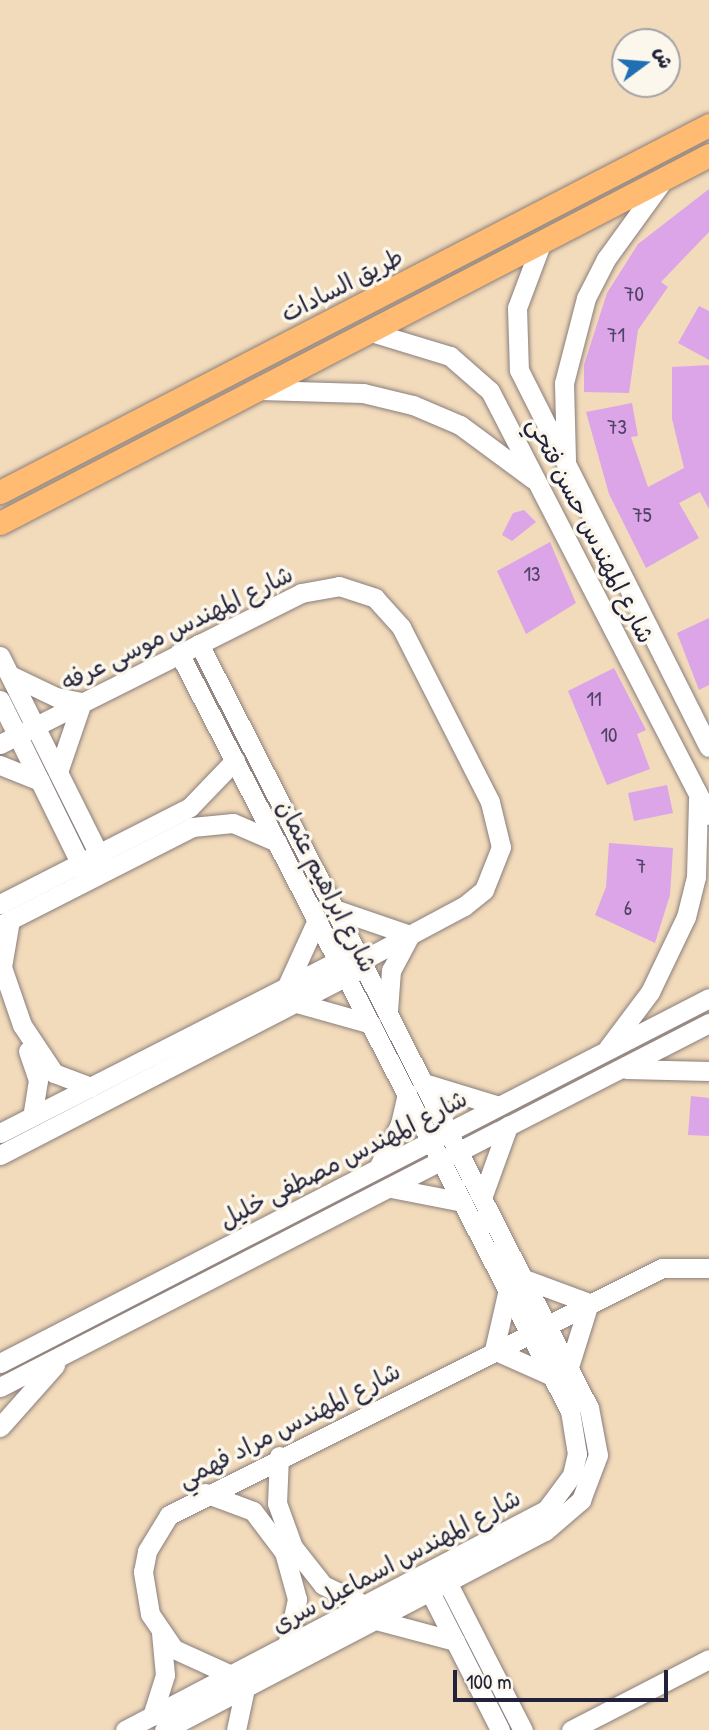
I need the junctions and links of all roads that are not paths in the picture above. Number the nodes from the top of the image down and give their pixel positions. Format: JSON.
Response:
{"nodes":[{"id":1,"x":709,"y":125,"type":"edge"},
{"id":2,"x":652,"y":154,"type":"junction"},
{"id":3,"x":709,"y":155,"type":"edge"},
{"id":4,"x":664,"y":179,"type":"junction"},
{"id":5,"x":541,"y":244,"type":"junction"},
{"id":6,"x":371,"y":332,"type":"junction"},
{"id":7,"x":260,"y":390,"type":"junction"},
{"id":8,"x":110,"y":435,"type":"junction"},
{"id":9,"x":125,"y":460,"type":"junction"},
{"id":10,"x":567,"y":471,"type":"junction"},
{"id":11,"x":541,"y":486,"type":"junction"},
{"id":12,"x":0,"y":492,"type":"edge"},
{"id":13,"x":0,"y":523,"type":"edge"},
{"id":14,"x":199,"y":643,"type":"junction"},
{"id":15,"x":179,"y":653,"type":"junction"},
{"id":16,"x":4,"y":665,"type":"edge"},
{"id":17,"x":0,"y":700,"type":"edge"},
{"id":18,"x":82,"y":702,"type":"junction"},
{"id":19,"x":17,"y":734,"type":"edge"},
{"id":20,"x":709,"y":747,"type":"edge"},
{"id":21,"x":235,"y":760,"type":"junction"},
{"id":22,"x":0,"y":765,"type":"edge"},
{"id":23,"x":58,"y":772,"type":"junction"},
{"id":24,"x":40,"y":781,"type":"junction"},
{"id":25,"x":698,"y":793,"type":"junction"},
{"id":26,"x":709,"y":815,"type":"edge"},
{"id":27,"x":277,"y":842,"type":"junction"},
{"id":28,"x":103,"y":862,"type":"junction"},
{"id":29,"x":85,"y":871,"type":"junction"},
{"id":30,"x":337,"y":910,"type":"junction"},
{"id":31,"x":3,"y":916,"type":"edge"},
{"id":32,"x":317,"y":920,"type":"junction"},
{"id":33,"x":410,"y":935,"type":"junction"},
{"id":34,"x":353,"y":963,"type":"junction"},
{"id":35,"x":292,"y":995,"type":"junction"},
{"id":36,"x":709,"y":998,"type":"edge"},
{"id":37,"x":0,"y":1001,"type":"edge"},
{"id":38,"x":388,"y":1012,"type":"junction"},
{"id":39,"x":709,"y":1023,"type":"edge"},
{"id":40,"x":371,"y":1024,"type":"junction"},
{"id":41,"x":19,"y":1027,"type":"junction"},
{"id":42,"x":606,"y":1051,"type":"junction"},
{"id":43,"x":618,"y":1069,"type":"junction"},
{"id":44,"x":709,"y":1071,"type":"edge"},
{"id":45,"x":90,"y":1087,"type":"junction"},
{"id":46,"x":415,"y":1088,"type":"junction"},
{"id":47,"x":499,"y":1106,"type":"junction"},
{"id":48,"x":32,"y":1117,"type":"junction"},
{"id":49,"x":508,"y":1126,"type":"junction"},
{"id":50,"x":0,"y":1133,"type":"edge"},
{"id":51,"x":440,"y":1136,"type":"junction"},
{"id":52,"x":0,"y":1155,"type":"edge"},
{"id":53,"x":450,"y":1155,"type":"junction"},
{"id":54,"x":377,"y":1168,"type":"junction"},
{"id":55,"x":387,"y":1188,"type":"junction"},
{"id":56,"x":473,"y":1200,"type":"junction"},
{"id":57,"x":709,"y":1268,"type":"edge"},
{"id":58,"x":516,"y":1283,"type":"junction"},
{"id":59,"x":589,"y":1303,"type":"junction"},
{"id":60,"x":538,"y":1327,"type":"junction"},
{"id":61,"x":494,"y":1350,"type":"junction"},
{"id":62,"x":65,"y":1353,"type":"junction"},
{"id":63,"x":0,"y":1363,"type":"edge"},
{"id":64,"x":561,"y":1372,"type":"junction"},
{"id":65,"x":0,"y":1387,"type":"edge"},
{"id":66,"x":0,"y":1427,"type":"edge"},
{"id":67,"x":279,"y":1456,"type":"junction"},
{"id":68,"x":205,"y":1493,"type":"junction"},
{"id":69,"x":288,"y":1550,"type":"junction"},
{"id":70,"x":435,"y":1579,"type":"junction"},
{"id":71,"x":370,"y":1612,"type":"junction"},
{"id":72,"x":160,"y":1632,"type":"junction"},
{"id":73,"x":455,"y":1641,"type":"junction"},
{"id":74,"x":286,"y":1646,"type":"junction"},
{"id":75,"x":709,"y":1659,"type":"edge"},
{"id":76,"x":238,"y":1681,"type":"junction"},
{"id":77,"x":158,"y":1723,"type":"edge"},
{"id":78,"x":125,"y":1730,"type":"edge"},
{"id":79,"x":236,"y":1730,"type":"edge"},
{"id":80,"x":500,"y":1730,"type":"edge"},
{"id":81,"x":523,"y":1730,"type":"edge"},
{"id":82,"x":571,"y":1730,"type":"edge"}],
"edges":[{"from":1,"to":2,"type":"main road","name":"طريق السادات"},
{"from":2,"to":4,"type":"main road"},
{"from":2,"to":8,"type":"main road","name":"طريق السادات"},
{"from":3,"to":4,"type":"main road"},
{"from":4,"to":5,"type":"main road"},
{"from":4,"to":10,"type":"street"},
{"from":5,"to":6,"type":"main road"},
{"from":5,"to":10,"type":"street","name":"شارع المهندس حسن فتحي"},
{"from":6,"to":7,"type":"main road"},
{"from":6,"to":11,"type":"street","name":"شارع المهندس حسن فتحي"},
{"from":7,"to":9,"type":"main road"},
{"from":7,"to":11,"type":"street"},
{"from":8,"to":9,"type":"main road"},
{"from":8,"to":12,"type":"main road","name":"طريق السادات"},
{"from":9,"to":13,"type":"main road"},
{"from":10,"to":20,"type":"street","name":"شارع المهندس حسن فتحي"},
{"from":11,"to":25,"type":"street","name":"شارع المهندس حسن فتحي"},
{"from":14,"to":15,"type":"street","name":"شارع المهندس موسى عرفه"},
{"from":14,"to":30,"type":"street","name":"شارع ابراهيم عثمان"},
{"from":14,"to":33,"type":"street","name":"شارع المهندس موسى عرفه"},
{"from":15,"to":18,"type":"street","name":"شارع المهندس موسى عرفه"},
{"from":15,"to":21,"type":"street","name":"شارع ابراهيم عثمان"},
{"from":16,"to":18,"type":"street"},
{"from":16,"to":19,"type":"street"},
{"from":17,"to":19,"type":"street"},
{"from":18,"to":19,"type":"street","name":"شارع المهندس موسى عرفه"},
{"from":18,"to":23,"type":"street"},
{"from":19,"to":23,"type":"street"},
{"from":19,"to":24,"type":"street"},
{"from":21,"to":27,"type":"street","name":"شارع ابراهيم عثمان"},
{"from":21,"to":28,"type":"street"},
{"from":22,"to":24,"type":"street"},
{"from":23,"to":28,"type":"street"},
{"from":24,"to":29,"type":"street"},
{"from":25,"to":26,"type":"street","name":"شارع المهندس حسن فتحي"},
{"from":25,"to":42,"type":"street"},
{"from":27,"to":28,"type":"street"},
{"from":27,"to":32,"type":"street","name":"شارع ابراهيم عثمان"},
{"from":28,"to":29,"type":"street"},
{"from":29,"to":31,"type":"street"},
{"from":30,"to":33,"type":"street"},
{"from":30,"to":34,"type":"street","name":"شارع ابراهيم عثمان"},
{"from":31,"to":41,"type":"street"},
{"from":32,"to":34,"type":"street","name":"شارع ابراهيم عثمان"},
{"from":32,"to":35,"type":"street"},
{"from":33,"to":34,"type":"street","name":"شارع المهندس موسى عرفه"},
{"from":33,"to":38,"type":"street"},
{"from":34,"to":35,"type":"street","name":"شارع المهندس موسى عرفه"},
{"from":34,"to":38,"type":"street","name":"شارع ابراهيم عثمان"},
{"from":34,"to":40,"type":"street","name":"شارع ابراهيم عثمان"},
{"from":35,"to":40,"type":"street"},
{"from":35,"to":45,"type":"street"},
{"from":35,"to":52,"type":"street"},
{"from":36,"to":42,"type":"street","name":"شارع المهندس مصطفى خليل"},
{"from":37,"to":41,"type":"street"},
{"from":38,"to":46,"type":"street","name":"شارع ابراهيم عثمان"},
{"from":39,"to":43,"type":"street","name":"شارع المهندس مصطفى خليل"},
{"from":40,"to":46,"type":"street","name":"شارع ابراهيم عثمان"},
{"from":41,"to":45,"type":"street"},
{"from":41,"to":48,"type":"street"},
{"from":42,"to":47,"type":"street","name":"شارع المهندس مصطفى خليل"},
{"from":43,"to":44,"type":"street"},
{"from":43,"to":49,"type":"street","name":"شارع المهندس مصطفى خليل"},
{"from":45,"to":48,"type":"street"},
{"from":46,"to":47,"type":"street"},
{"from":46,"to":51,"type":"street","name":"شارع ابراهيم عثمان"},
{"from":46,"to":54,"type":"street"},
{"from":47,"to":51,"type":"street","name":"شارع المهندس مصطفى خليل"},
{"from":48,"to":50,"type":"street"},
{"from":49,"to":53,"type":"street","name":"شارع المهندس مصطفى خليل"},
{"from":49,"to":56,"type":"street"},
{"from":51,"to":53,"type":"street","name":"شارع المهندس اسماعيل سرى"},
{"from":51,"to":54,"type":"street","name":"شارع المهندس مصطفى خليل"},
{"from":53,"to":55,"type":"street","name":"شارع المهندس مصطفى خليل"},
{"from":53,"to":56,"type":"street","name":"شارع المهندس اسماعيل سرى"},
{"from":54,"to":63,"type":"street","name":"شارع المهندس مصطفى خليل"},
{"from":55,"to":56,"type":"street"},
{"from":55,"to":62,"type":"street","name":"شارع المهندس مصطفى خليل"},
{"from":56,"to":58,"type":"street","name":"شارع المهندس اسماعيل سرى"},
{"from":57,"to":59,"type":"street","name":"شارع المهندس مراد فهمي"},
{"from":58,"to":59,"type":"street"},
{"from":58,"to":60,"type":"street","name":"شارع المهندس اسماعيل سرى"},
{"from":58,"to":61,"type":"street"},
{"from":59,"to":60,"type":"street","name":"شارع المهندس مراد فهمي"},
{"from":59,"to":64,"type":"street"},
{"from":60,"to":61,"type":"street","name":"شارع المهندس مراد فهمي"},
{"from":60,"to":64,"type":"street","name":"شارع المهندس اسماعيل سرى"},
{"from":61,"to":64,"type":"street"},
{"from":61,"to":67,"type":"street","name":"شارع المهندس مراد فهمي"},
{"from":62,"to":65,"type":"street","name":"شارع المهندس مصطفى خليل"},
{"from":62,"to":66,"type":"street"},
{"from":64,"to":70,"type":"street","name":"شارع المهندس اسماعيل سرى"},
{"from":67,"to":68,"type":"street","name":"شارع المهندس مراد فهمي"},
{"from":67,"to":69,"type":"street"},
{"from":68,"to":69,"type":"street"},
{"from":68,"to":72,"type":"street","name":"شارع المهندس مراد فهمي"},
{"from":69,"to":71,"type":"street"},
{"from":69,"to":74,"type":"street"},
{"from":70,"to":71,"type":"street","name":"شارع المهندس اسماعيل سرى"},
{"from":70,"to":73,"type":"street"},
{"from":70,"to":81,"type":"street"},
{"from":71,"to":73,"type":"street"},
{"from":71,"to":74,"type":"street","name":"شارع المهندس اسماعيل سرى"},
{"from":71,"to":76,"type":"street","name":"شارع المهندس اسماعيل سرى"},
{"from":72,"to":76,"type":"street","name":"شارع المهندس مراد فهمي"},
{"from":72,"to":77,"type":"street","name":"شارع المهندس مراد فهمي"},
{"from":73,"to":80,"type":"street"},
{"from":74,"to":76,"type":"street","name":"شارع المهندس اسماعيل سرى"},
{"from":75,"to":82,"type":"street"},
{"from":76,"to":77,"type":"street","name":"شارع المهندس اسماعيل سرى"},
{"from":76,"to":79,"type":"street"},
{"from":77,"to":78,"type":"street","name":"شارع المهندس اسماعيل سرى"}]}
